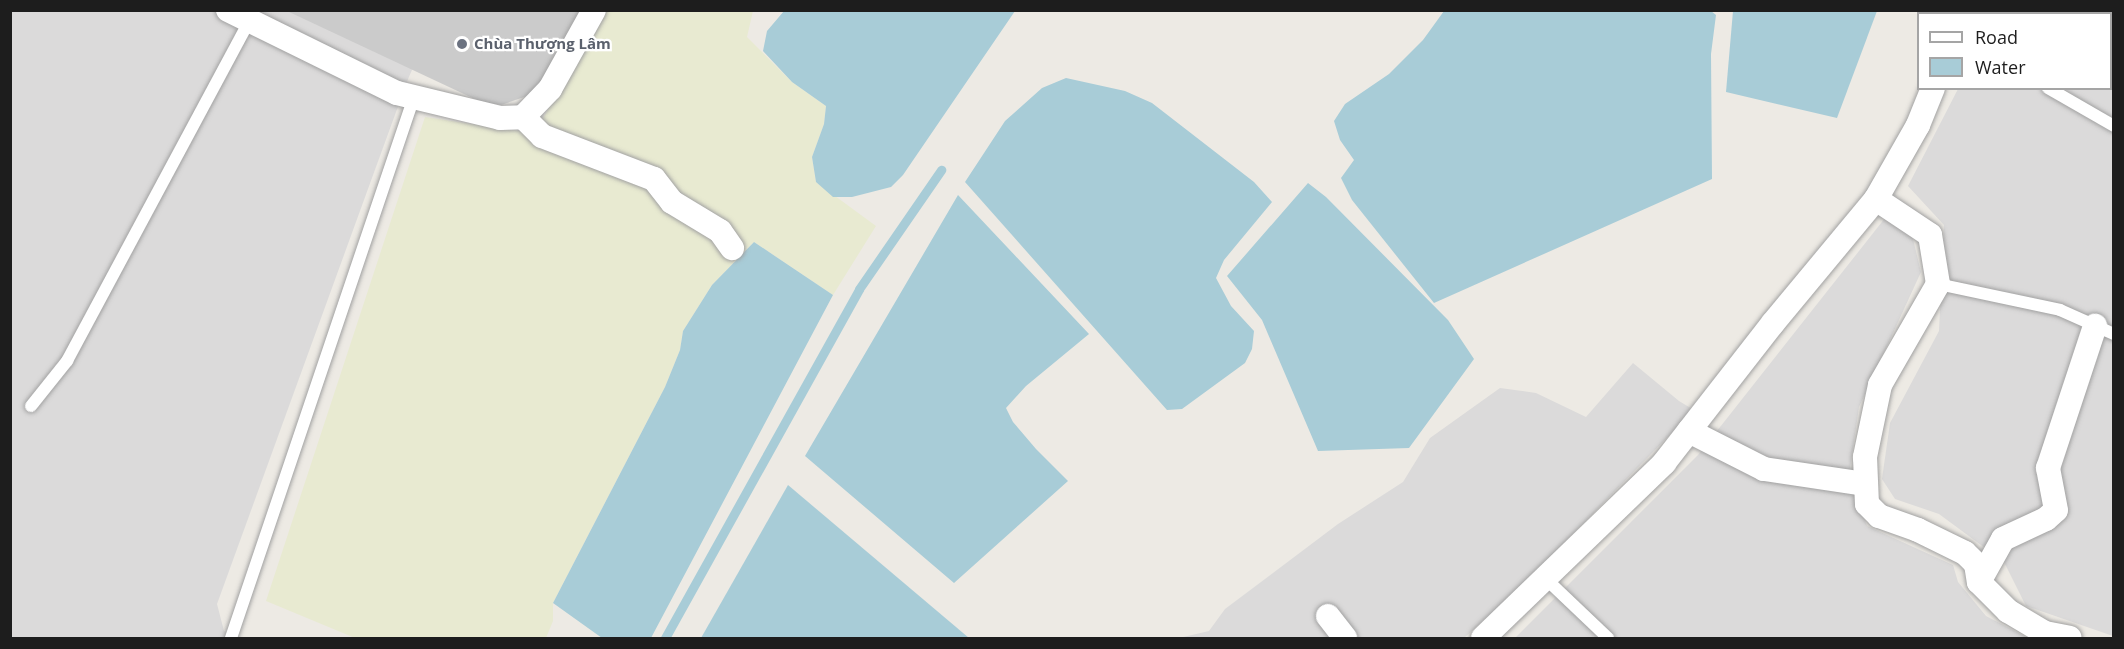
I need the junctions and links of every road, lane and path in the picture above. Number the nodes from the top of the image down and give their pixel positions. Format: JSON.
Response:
{"nodes":[{"id":1,"x":594,"y":10,"type":"edge"},
{"id":2,"x":238,"y":16,"type":"edge"},
{"id":3,"x":1932,"y":90,"type":"edge"},
{"id":4,"x":2051,"y":90,"type":"edge"},
{"id":5,"x":414,"y":97,"type":"junction"},
{"id":6,"x":523,"y":117,"type":"junction"},
{"id":7,"x":2114,"y":126,"type":"edge"},
{"id":8,"x":1876,"y":199,"type":"junction"},
{"id":9,"x":732,"y":248,"type":"dead end"},
{"id":10,"x":1938,"y":284,"type":"junction"},
{"id":11,"x":2104,"y":330,"type":"edge"},
{"id":12,"x":31,"y":406,"type":"dead end"},
{"id":13,"x":1689,"y":431,"type":"junction"},
{"id":14,"x":1866,"y":484,"type":"junction"},
{"id":15,"x":1546,"y":579,"type":"junction"},
{"id":16,"x":1979,"y":582,"type":"junction"},
{"id":17,"x":1328,"y":616,"type":"dead end"},
{"id":18,"x":2028,"y":632,"type":"edge"},
{"id":19,"x":231,"y":639,"type":"edge"},
{"id":20,"x":1345,"y":639,"type":"edge"},
{"id":21,"x":1483,"y":639,"type":"edge"},
{"id":22,"x":1608,"y":639,"type":"edge"},
{"id":23,"x":2070,"y":639,"type":"edge"}],
"edges":[{"from":1,"to":6,"type":"street"},
{"from":2,"to":5,"type":"street"},
{"from":2,"to":12,"type":"lane"},
{"from":3,"to":8,"type":"street"},
{"from":4,"to":7,"type":"lane"},
{"from":5,"to":6,"type":"street"},
{"from":5,"to":19,"type":"lane"},
{"from":6,"to":9,"type":"street"},
{"from":8,"to":10,"type":"street"},
{"from":8,"to":13,"type":"street"},
{"from":10,"to":11,"type":"lane"},
{"from":10,"to":14,"type":"street"},
{"from":11,"to":16,"type":"street"},
{"from":13,"to":14,"type":"street"},
{"from":13,"to":15,"type":"street"},
{"from":14,"to":16,"type":"street"},
{"from":15,"to":21,"type":"street"},
{"from":15,"to":22,"type":"lane"},
{"from":16,"to":18,"type":"street"},
{"from":17,"to":20,"type":"street"},
{"from":18,"to":23,"type":"street"}]}
